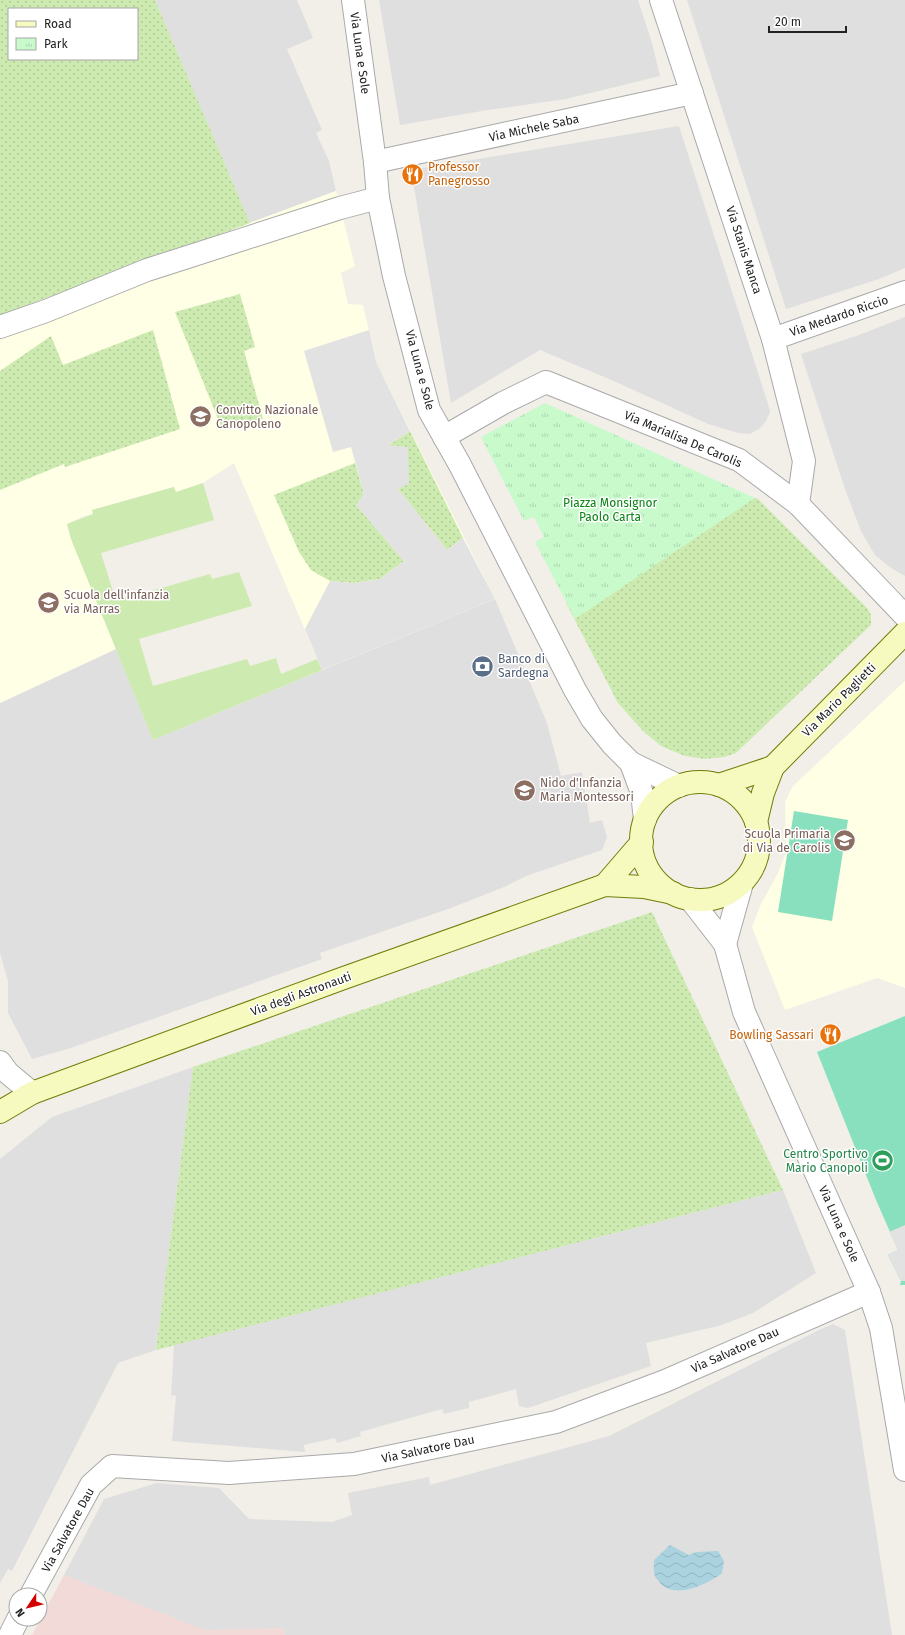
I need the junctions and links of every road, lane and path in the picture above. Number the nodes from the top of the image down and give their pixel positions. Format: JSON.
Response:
{"nodes":[{"id":1,"x":353,"y":0,"type":"edge"},
{"id":2,"x":661,"y":0,"type":"edge"},
{"id":3,"x":692,"y":93,"type":"junction"},
{"id":4,"x":375,"y":162,"type":"junction"},
{"id":5,"x":378,"y":198,"type":"junction"},
{"id":6,"x":905,"y":292,"type":"edge"},
{"id":7,"x":0,"y":328,"type":"edge"},
{"id":8,"x":773,"y":339,"type":"junction"},
{"id":9,"x":444,"y":437,"type":"junction"},
{"id":10,"x":798,"y":504,"type":"junction"},
{"id":11,"x":905,"y":616,"type":"edge"},
{"id":12,"x":905,"y":633,"type":"edge"},
{"id":13,"x":631,"y":763,"type":"junction"},
{"id":14,"x":773,"y":767,"type":"junction"},
{"id":15,"x":719,"y":785,"type":"junction"},
{"id":16,"x":679,"y":786,"type":"junction"},
{"id":17,"x":645,"y":820,"type":"junction"},
{"id":18,"x":756,"y":822,"type":"junction"},
{"id":19,"x":642,"y":842,"type":"junction"},
{"id":20,"x":742,"y":883,"type":"junction"},
{"id":21,"x":606,"y":885,"type":"junction"},
{"id":22,"x":681,"y":896,"type":"junction"},
{"id":23,"x":725,"y":944,"type":"junction"},
{"id":24,"x":0,"y":1062,"type":"edge"},
{"id":25,"x":32,"y":1093,"type":"junction"},
{"id":26,"x":0,"y":1112,"type":"edge"},
{"id":27,"x":870,"y":1292,"type":"junction"},
{"id":28,"x":905,"y":1470,"type":"edge"},
{"id":29,"x":36,"y":1587,"type":"edge"}],
"edges":[{"from":1,"to":4,"type":"street","name":"Via Luna e Sole"},
{"from":2,"to":3,"type":"street","name":"Via Stanis Manca"},
{"from":3,"to":4,"type":"street","name":"Via Michele Saba"},
{"from":3,"to":8,"type":"street","name":"Via Stanis Manca"},
{"from":4,"to":5,"type":"street","name":"Via Luna e Sole"},
{"from":5,"to":7,"type":"street"},
{"from":5,"to":9,"type":"street","name":"Via Luna e Sole"},
{"from":6,"to":8,"type":"street","name":"Via Medardo Riccio"},
{"from":8,"to":10,"type":"street","name":"Via Stanis Manca"},
{"from":9,"to":10,"type":"street","name":"Via Marialisa De Carolis"},
{"from":9,"to":13,"type":"street","name":"Via Luna e Sole"},
{"from":10,"to":11,"type":"street","name":"Via Marialisa De Carolis"},
{"from":12,"to":14,"type":"main road","name":"Via Mario Paglietti"},
{"from":13,"to":16,"type":"street","name":"Via Luna e Sole"},
{"from":13,"to":17,"type":"street","name":"Via Luna e Sole"},
{"from":14,"to":15,"type":"main road"},
{"from":14,"to":18,"type":"main road"},
{"from":15,"to":16,"type":"main road"},
{"from":15,"to":18,"type":"main road"},
{"from":16,"to":17,"type":"main road"},
{"from":17,"to":19,"type":"main road"},
{"from":18,"to":20,"type":"main road"},
{"from":19,"to":21,"type":"main road"},
{"from":19,"to":22,"type":"main road"},
{"from":20,"to":22,"type":"main road"},
{"from":20,"to":23,"type":"street"},
{"from":21,"to":22,"type":"main road","name":"Via degli Astronauti"},
{"from":21,"to":25,"type":"main road","name":"Via degli Astronauti"},
{"from":22,"to":23,"type":"street","name":"Via Luna e Sole"},
{"from":23,"to":27,"type":"street","name":"Via Luna e Sole"},
{"from":24,"to":25,"type":"street"},
{"from":25,"to":26,"type":"main road","name":"Via degli Astronauti"},
{"from":27,"to":28,"type":"street","name":"Via Luna e Sole"},
{"from":27,"to":29,"type":"street","name":"Via Salvatore Dau"}]}
